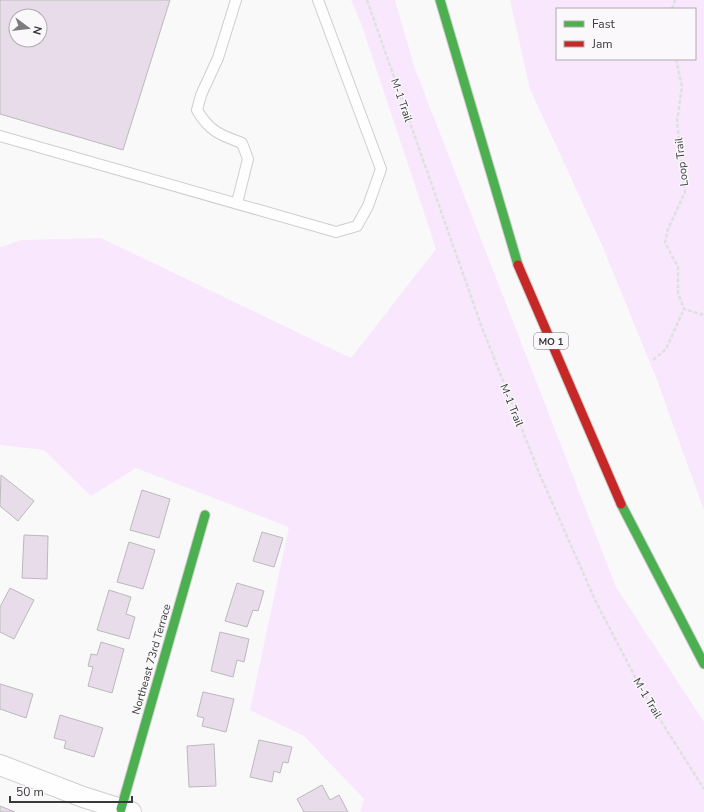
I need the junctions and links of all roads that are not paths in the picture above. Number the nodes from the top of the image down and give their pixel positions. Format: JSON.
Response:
{"nodes":[{"id":1,"x":236,"y":0,"type":"edge"},
{"id":2,"x":318,"y":0,"type":"edge"},
{"id":3,"x":440,"y":0,"type":"edge"},
{"id":4,"x":0,"y":136,"type":"edge"},
{"id":5,"x":237,"y":204,"type":"junction"},
{"id":6,"x":205,"y":515,"type":"dead end"},
{"id":7,"x":704,"y":664,"type":"edge"},
{"id":8,"x":0,"y":765,"type":"edge"},
{"id":9,"x":126,"y":811,"type":"edge"}],
"edges":[{"from":1,"to":5,"type":"lane"},
{"from":2,"to":5,"type":"lane"},
{"from":3,"to":7,"type":"main road","number":"MO 1"},
{"from":4,"to":5,"type":"lane"},
{"from":6,"to":9,"type":"main road","name":"Northeast 73rd Terrace"},
{"from":8,"to":9,"type":"street"}]}
